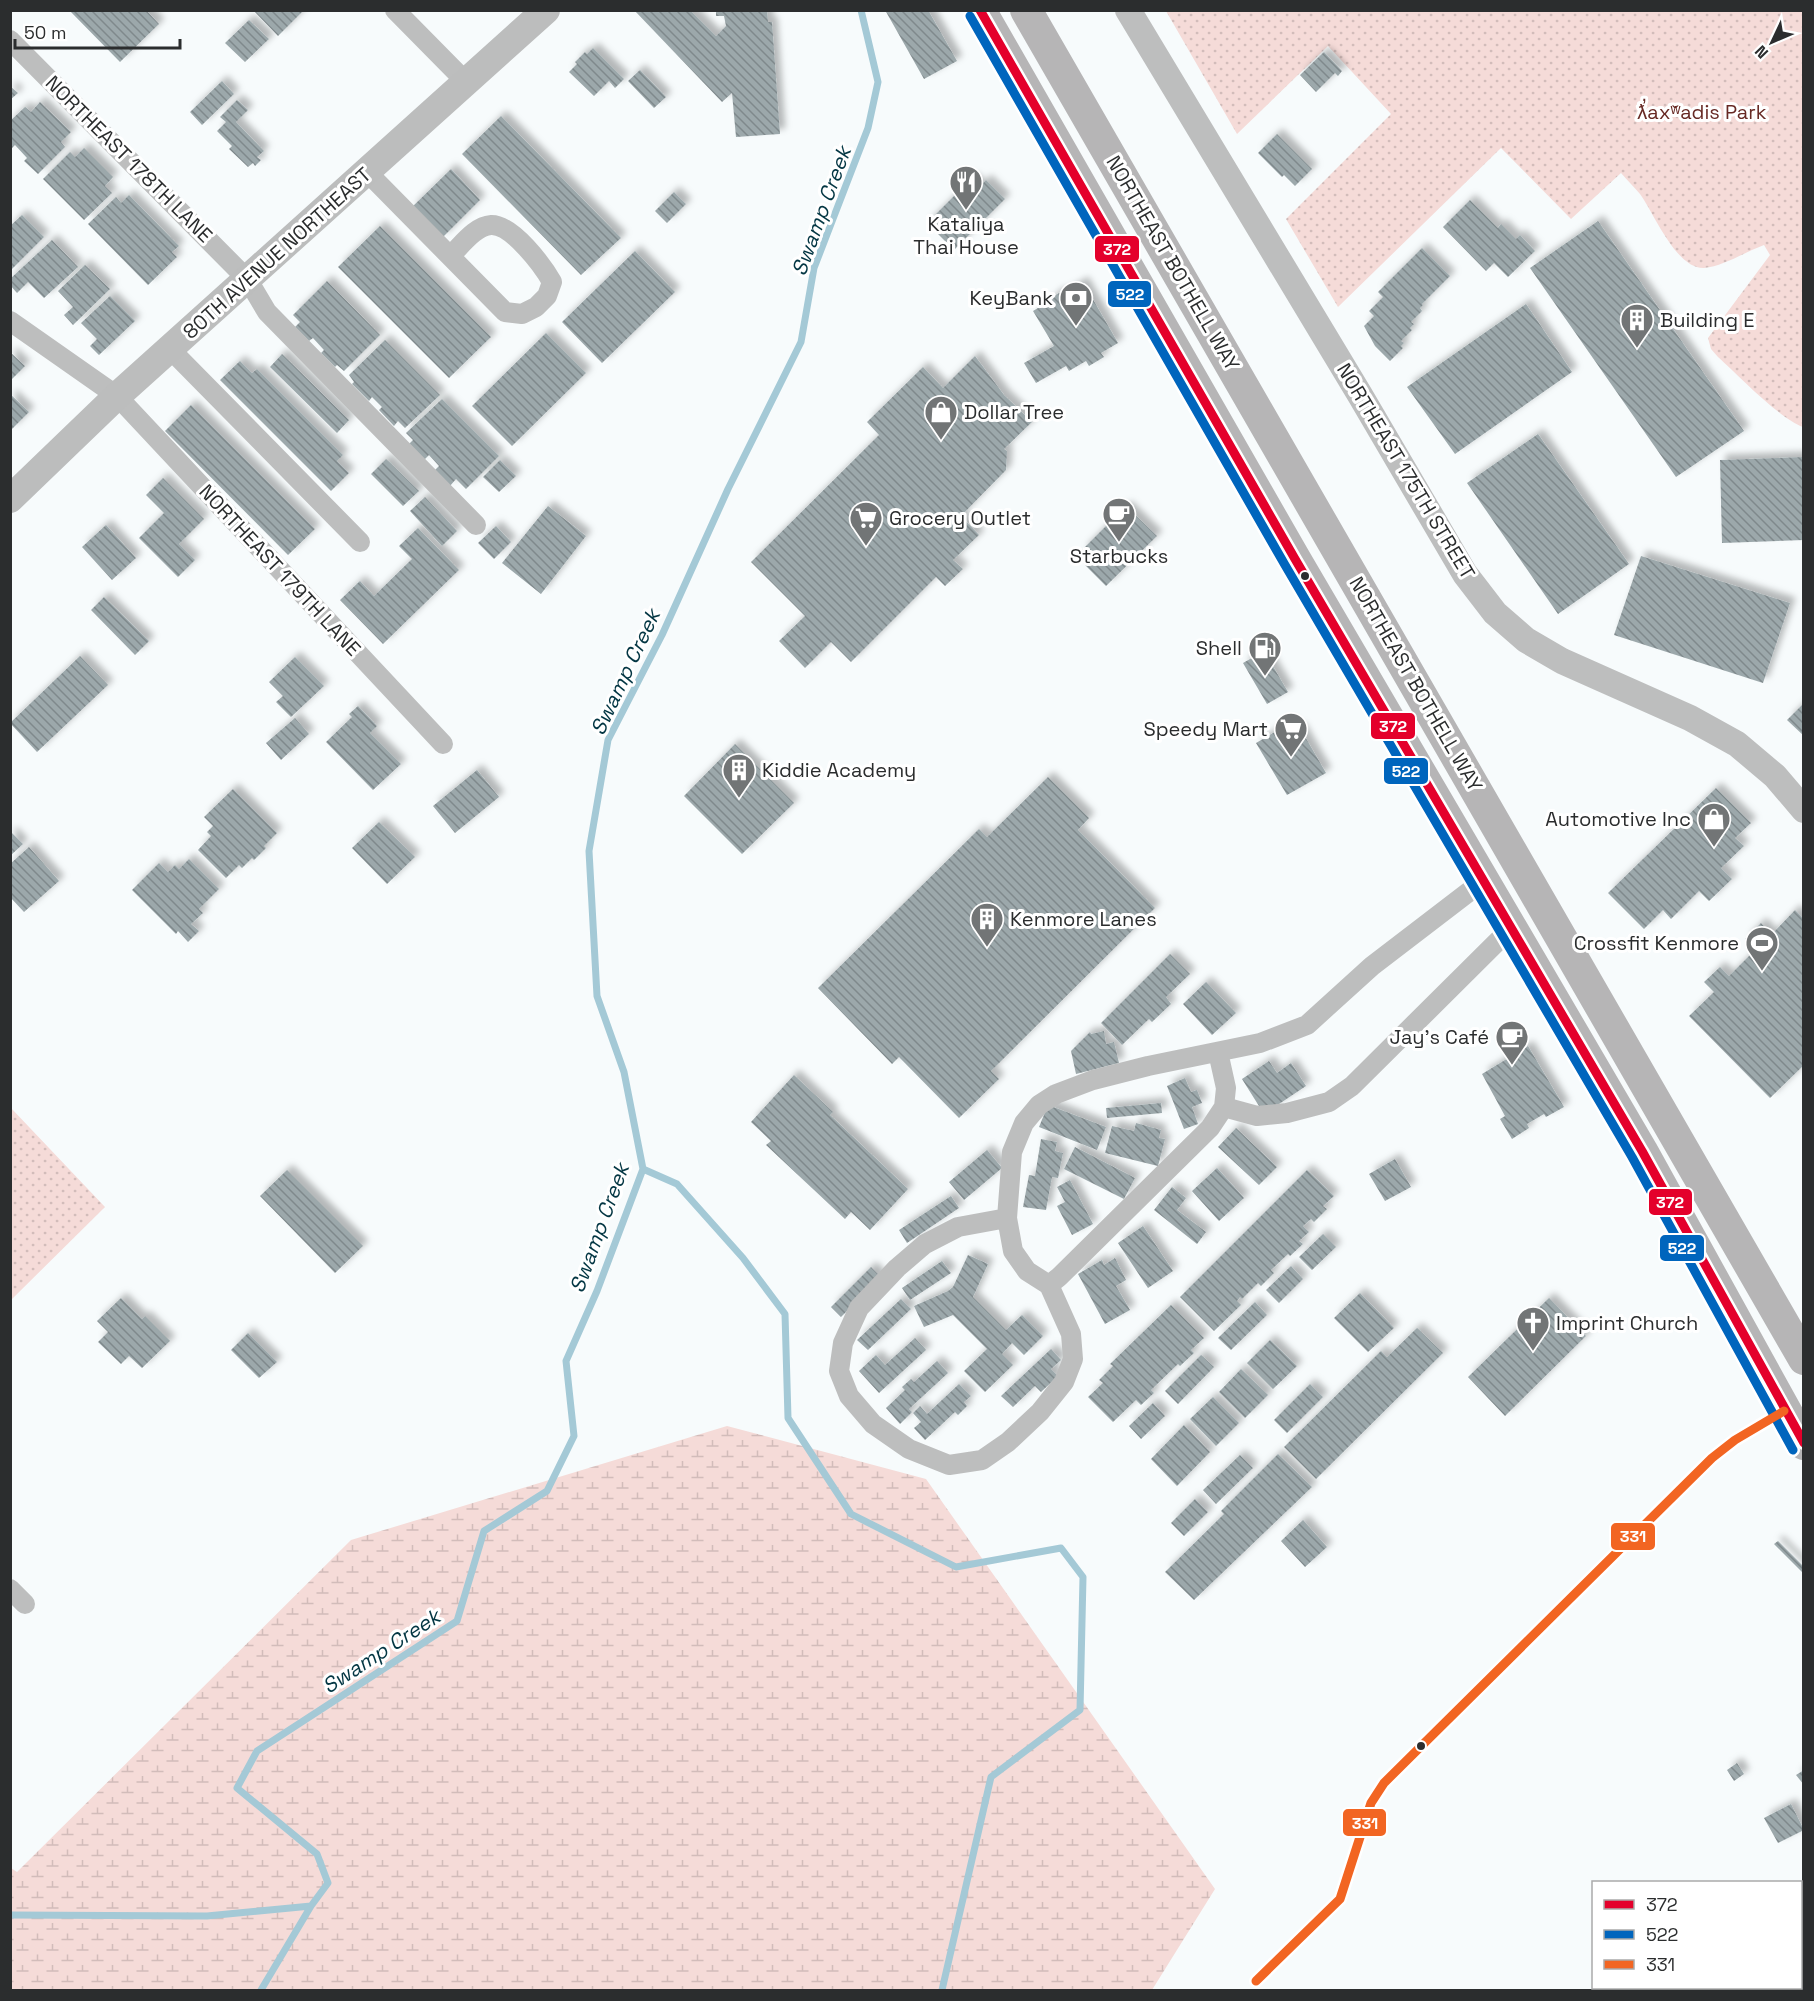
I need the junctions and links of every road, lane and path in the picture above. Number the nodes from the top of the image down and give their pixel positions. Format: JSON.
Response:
{"nodes":[{"id":1,"x":395,"y":10,"type":"edge"},
{"id":2,"x":546,"y":10,"type":"edge"},
{"id":3,"x":981,"y":10,"type":"edge"},
{"id":4,"x":1026,"y":10,"type":"edge"},
{"id":5,"x":1128,"y":10,"type":"edge"},
{"id":6,"x":10,"y":40,"type":"edge"},
{"id":7,"x":466,"y":82,"type":"junction"},
{"id":8,"x":367,"y":172,"type":"junction"},
{"id":9,"x":450,"y":256,"type":"junction"},
{"id":10,"x":248,"y":280,"type":"junction"},
{"id":11,"x":10,"y":321,"type":"edge"},
{"id":12,"x":170,"y":349,"type":"junction"},
{"id":13,"x":117,"y":396,"type":"junction"},
{"id":14,"x":10,"y":499,"type":"edge"},
{"id":15,"x":476,"y":525,"type":"dead end"},
{"id":16,"x":360,"y":543,"type":"dead end"},
{"id":17,"x":443,"y":744,"type":"dead end"},
{"id":18,"x":1803,"y":810,"type":"edge"},
{"id":19,"x":1483,"y":881,"type":"junction"},
{"id":20,"x":1511,"y":928,"type":"junction"},
{"id":21,"x":1218,"y":1052,"type":"junction"},
{"id":22,"x":1224,"y":1107,"type":"junction"},
{"id":23,"x":1642,"y":1151,"type":"junction"},
{"id":24,"x":1699,"y":1177,"type":"junction"},
{"id":25,"x":1007,"y":1218,"type":"junction"},
{"id":26,"x":1049,"y":1285,"type":"junction"},
{"id":27,"x":1803,"y":1359,"type":"edge"},
{"id":28,"x":1803,"y":1444,"type":"edge"},
{"id":29,"x":10,"y":1589,"type":"edge"},
{"id":30,"x":25,"y":1604,"type":"dead end"}],
"edges":[{"from":1,"to":7,"type":"street"},
{"from":2,"to":7,"type":"main road","name":"80TH AVENUE NORTHEAST"},
{"from":3,"to":19,"type":"main road","name":"NORTHEAST BOTHELL WAY"},
{"from":4,"to":24,"type":"main road","name":"NORTHEAST BOTHELL WAY"},
{"from":5,"to":18,"type":"street","name":"NORTHEAST 175TH STREET"},
{"from":6,"to":10,"type":"street","name":"NORTHEAST 178TH LANE"},
{"from":7,"to":8,"type":"main road","name":"80TH AVENUE NORTHEAST"},
{"from":8,"to":9,"type":"street"},
{"from":8,"to":10,"type":"main road","name":"80TH AVENUE NORTHEAST"},
{"from":9,"to":9,"type":"street"},
{"from":10,"to":12,"type":"main road","name":"80TH AVENUE NORTHEAST"},
{"from":10,"to":15,"type":"street","name":"NORTHEAST 178TH LANE"},
{"from":11,"to":13,"type":"street","name":"NORTHEAST 179TH LANE"},
{"from":12,"to":13,"type":"main road","name":"80TH AVENUE NORTHEAST"},
{"from":12,"to":16,"type":"street"},
{"from":13,"to":14,"type":"main road","name":"80TH AVENUE NORTHEAST"},
{"from":13,"to":17,"type":"street","name":"NORTHEAST 179TH LANE"},
{"from":19,"to":20,"type":"main road","name":"NORTHEAST BOTHELL WAY"},
{"from":19,"to":21,"type":"street"},
{"from":20,"to":22,"type":"street"},
{"from":20,"to":23,"type":"main road","name":"NORTHEAST BOTHELL WAY"},
{"from":21,"to":22,"type":"street"},
{"from":21,"to":25,"type":"street"},
{"from":22,"to":26,"type":"street"},
{"from":23,"to":24,"type":"main road"},
{"from":23,"to":28,"type":"main road","name":"NORTHEAST BOTHELL WAY"},
{"from":24,"to":27,"type":"main road","name":"NORTHEAST BOTHELL WAY"},
{"from":25,"to":26,"type":"street"},
{"from":25,"to":26,"type":"street"},
{"from":29,"to":30,"type":"street"}]}
